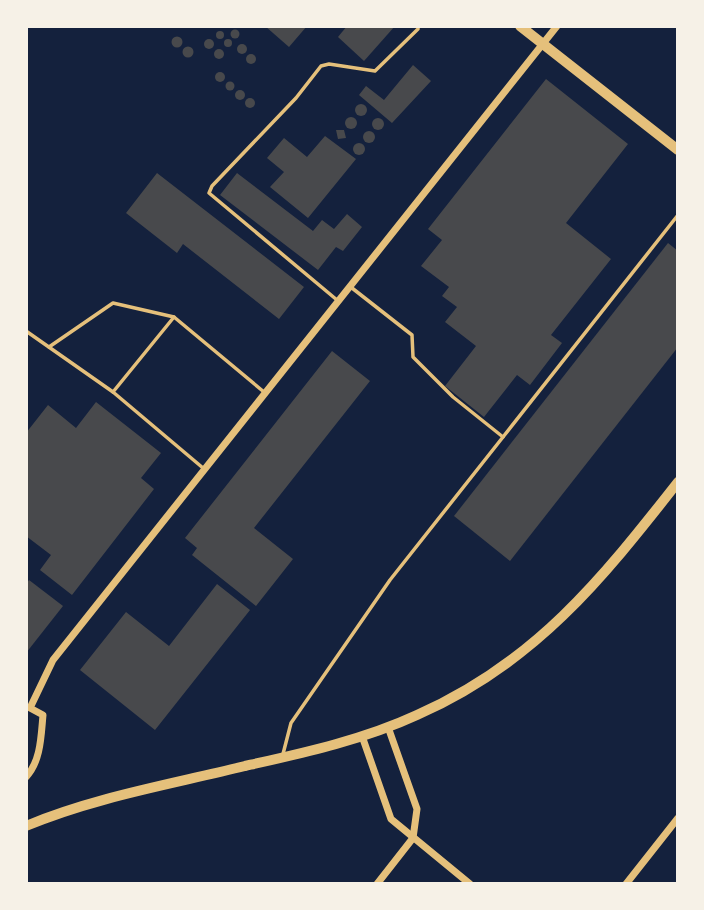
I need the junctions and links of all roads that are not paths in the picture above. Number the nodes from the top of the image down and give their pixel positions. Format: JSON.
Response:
{"nodes":[{"id":1,"x":418,"y":26,"type":"edge"},
{"id":2,"x":520,"y":26,"type":"edge"},
{"id":3,"x":556,"y":26,"type":"edge"},
{"id":4,"x":543,"y":44,"type":"junction"},
{"id":5,"x":678,"y":150,"type":"edge"},
{"id":6,"x":678,"y":215,"type":"edge"},
{"id":7,"x":350,"y":286,"type":"junction"},
{"id":8,"x":338,"y":301,"type":"junction"},
{"id":9,"x":174,"y":317,"type":"junction"},
{"id":10,"x":26,"y":331,"type":"edge"},
{"id":11,"x":50,"y":347,"type":"junction"},
{"id":12,"x":113,"y":392,"type":"junction"},
{"id":13,"x":265,"y":393,"type":"junction"},
{"id":14,"x":503,"y":436,"type":"junction"},
{"id":15,"x":205,"y":470,"type":"junction"},
{"id":16,"x":678,"y":482,"type":"edge"},
{"id":17,"x":28,"y":707,"type":"edge"},
{"id":18,"x":388,"y":727,"type":"junction"},
{"id":19,"x":362,"y":736,"type":"junction"},
{"id":20,"x":283,"y":757,"type":"junction"},
{"id":21,"x":26,"y":777,"type":"edge"},
{"id":22,"x":678,"y":818,"type":"edge"},
{"id":23,"x":26,"y":826,"type":"edge"},
{"id":24,"x":413,"y":838,"type":"junction"},
{"id":25,"x":377,"y":884,"type":"edge"},
{"id":26,"x":470,"y":884,"type":"edge"},
{"id":27,"x":626,"y":884,"type":"edge"}],
"edges":[{"from":1,"to":8,"type":"lane"},
{"from":2,"to":4,"type":"street"},
{"from":3,"to":4,"type":"street"},
{"from":4,"to":5,"type":"street"},
{"from":4,"to":7,"type":"street"},
{"from":6,"to":14,"type":"lane"},
{"from":7,"to":8,"type":"street"},
{"from":7,"to":14,"type":"lane"},
{"from":8,"to":13,"type":"street"},
{"from":9,"to":11,"type":"lane"},
{"from":9,"to":12,"type":"lane"},
{"from":9,"to":13,"type":"lane"},
{"from":10,"to":11,"type":"lane"},
{"from":11,"to":12,"type":"lane"},
{"from":12,"to":15,"type":"lane"},
{"from":13,"to":15,"type":"street"},
{"from":14,"to":20,"type":"lane"},
{"from":15,"to":17,"type":"street"},
{"from":16,"to":18,"type":"street"},
{"from":17,"to":21,"type":"street"},
{"from":18,"to":19,"type":"street"},
{"from":18,"to":24,"type":"street"},
{"from":19,"to":20,"type":"street"},
{"from":19,"to":24,"type":"street"},
{"from":20,"to":23,"type":"street"},
{"from":22,"to":27,"type":"street"},
{"from":24,"to":25,"type":"street"},
{"from":24,"to":26,"type":"street"}]}
